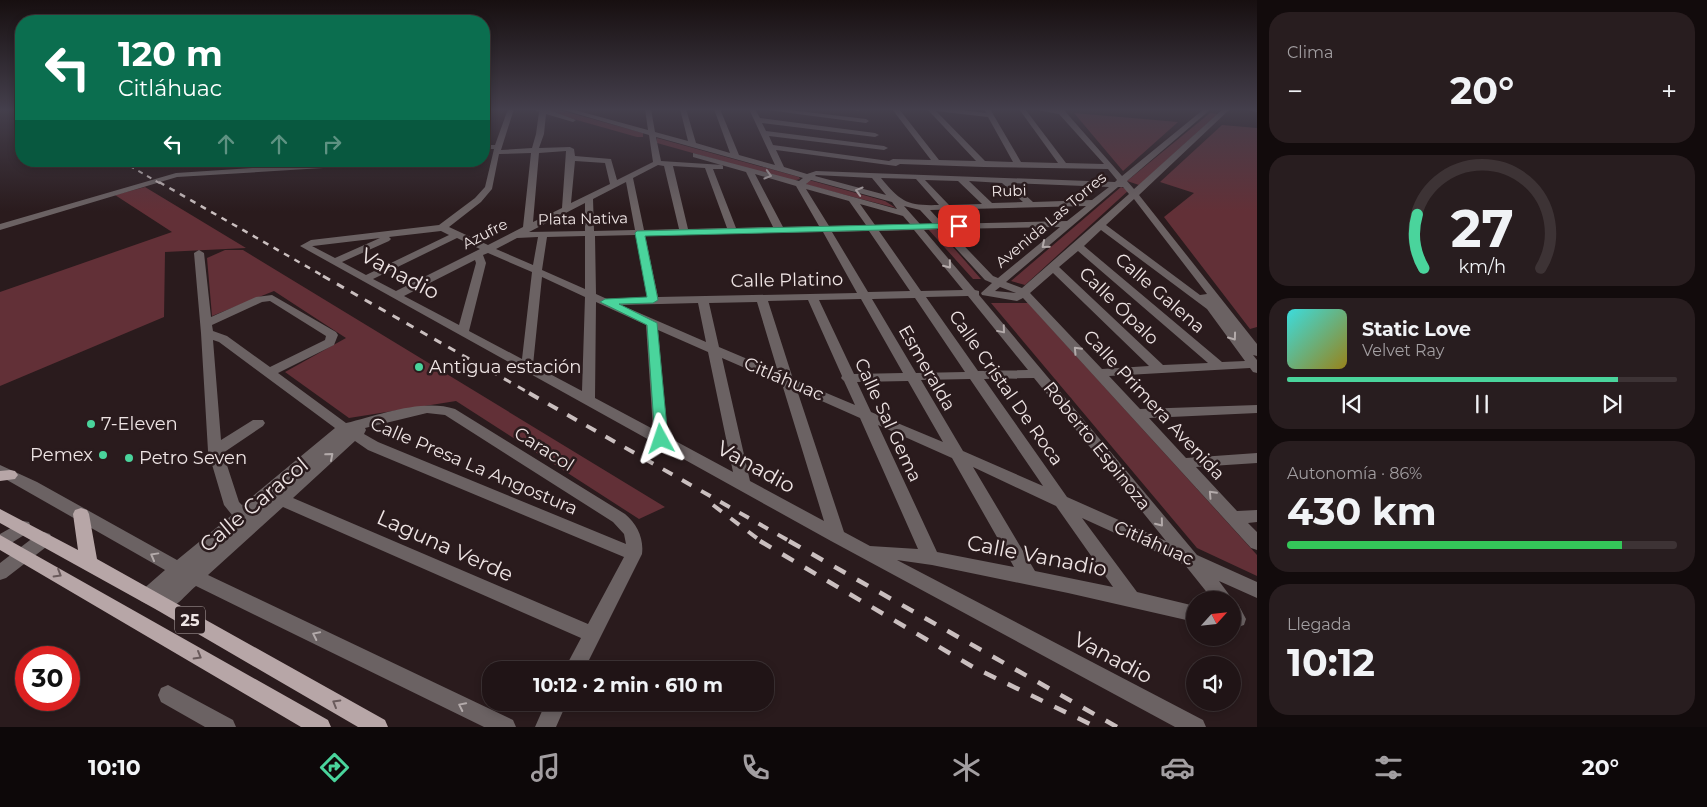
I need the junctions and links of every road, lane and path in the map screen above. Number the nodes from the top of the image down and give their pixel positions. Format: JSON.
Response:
{"nodes":[{"id":1,"x":499,"y":143,"type":"edge"},
{"id":2,"x":537,"y":143,"type":"edge"},
{"id":3,"x":652,"y":143,"type":"edge"},
{"id":4,"x":666,"y":143,"type":"edge"},
{"id":5,"x":681,"y":143,"type":"edge"},
{"id":6,"x":730,"y":143,"type":"edge"},
{"id":7,"x":769,"y":143,"type":"edge"},
{"id":8,"x":843,"y":143,"type":"edge"},
{"id":9,"x":881,"y":143,"type":"edge"},
{"id":10,"x":922,"y":143,"type":"edge"},
{"id":11,"x":963,"y":143,"type":"edge"},
{"id":12,"x":1006,"y":143,"type":"edge"},
{"id":13,"x":1047,"y":143,"type":"edge"},
{"id":14,"x":1090,"y":143,"type":"edge"},
{"id":15,"x":1169,"y":143,"type":"edge"},
{"id":16,"x":1190,"y":143,"type":"edge"},
{"id":17,"x":693,"y":145,"type":"joint"},
{"id":18,"x":771,"y":147,"type":"junction"},
{"id":19,"x":884,"y":148,"type":"junction"},
{"id":20,"x":490,"y":150,"type":"edge"},
{"id":21,"x":535,"y":150,"type":"junction"},
{"id":22,"x":496,"y":152,"type":"junction"},
{"id":23,"x":490,"y":154,"type":"edge"},
{"id":24,"x":736,"y":157,"type":"junction"},
{"id":25,"x":571,"y":158,"type":"junction"},
{"id":26,"x":894,"y":162,"type":"junction"},
{"id":27,"x":937,"y":162,"type":"junction"},
{"id":28,"x":656,"y":163,"type":"junction"},
{"id":29,"x":982,"y":163,"type":"junction"},
{"id":30,"x":668,"y":164,"type":"junction"},
{"id":31,"x":1018,"y":164,"type":"junction"},
{"id":32,"x":708,"y":166,"type":"junction"},
{"id":33,"x":1064,"y":166,"type":"junction"},
{"id":34,"x":305,"y":167,"type":"edge"},
{"id":35,"x":1112,"y":167,"type":"junction"},
{"id":36,"x":272,"y":169,"type":"joint"},
{"id":37,"x":746,"y":169,"type":"junction"},
{"id":38,"x":781,"y":169,"type":"junction"},
{"id":39,"x":875,"y":176,"type":"junction"},
{"id":40,"x":629,"y":177,"type":"junction"},
{"id":41,"x":907,"y":177,"type":"junction"},
{"id":42,"x":807,"y":178,"type":"junction"},
{"id":43,"x":919,"y":178,"type":"junction"},
{"id":44,"x":961,"y":179,"type":"junction"},
{"id":45,"x":1001,"y":180,"type":"junction"},
{"id":46,"x":1049,"y":182,"type":"junction"},
{"id":47,"x":1122,"y":183,"type":"junction"},
{"id":48,"x":614,"y":185,"type":"junction"},
{"id":49,"x":1138,"y":193,"type":"junction"},
{"id":50,"x":589,"y":196,"type":"junction"},
{"id":51,"x":852,"y":199,"type":"junction"},
{"id":52,"x":896,"y":201,"type":"junction"},
{"id":53,"x":1095,"y":203,"type":"junction"},
{"id":54,"x":1031,"y":204,"type":"junction"},
{"id":55,"x":1073,"y":204,"type":"junction"},
{"id":56,"x":990,"y":206,"type":"junction"},
{"id":57,"x":946,"y":207,"type":"junction"},
{"id":58,"x":923,"y":208,"type":"junction"},
{"id":59,"x":566,"y":209,"type":"junction"},
{"id":60,"x":905,"y":214,"type":"junction"},
{"id":61,"x":1071,"y":224,"type":"junction"},
{"id":62,"x":1100,"y":225,"type":"junction"},
{"id":63,"x":940,"y":226,"type":"junction"},
{"id":64,"x":0,"y":227,"type":"edge"},
{"id":65,"x":872,"y":227,"type":"junction"},
{"id":66,"x":916,"y":227,"type":"junction"},
{"id":67,"x":442,"y":228,"type":"junction"},
{"id":68,"x":825,"y":228,"type":"junction"},
{"id":69,"x":528,"y":229,"type":"junction"},
{"id":70,"x":778,"y":229,"type":"junction"},
{"id":71,"x":732,"y":231,"type":"junction"},
{"id":72,"x":684,"y":232,"type":"junction"},
{"id":73,"x":591,"y":233,"type":"junction"},
{"id":74,"x":640,"y":233,"type":"junction"},
{"id":75,"x":397,"y":234,"type":"junction"},
{"id":76,"x":456,"y":235,"type":"junction"},
{"id":77,"x":516,"y":235,"type":"junction"},
{"id":78,"x":543,"y":235,"type":"junction"},
{"id":79,"x":1078,"y":246,"type":"junction"},
{"id":80,"x":482,"y":252,"type":"junction"},
{"id":81,"x":198,"y":253,"type":"dead end"},
{"id":82,"x":334,"y":262,"type":"junction"},
{"id":83,"x":1053,"y":267,"type":"junction"},
{"id":84,"x":537,"y":271,"type":"junction"},
{"id":85,"x":365,"y":279,"type":"junction"},
{"id":86,"x":1000,"y":283,"type":"junction"},
{"id":87,"x":970,"y":292,"type":"junction"},
{"id":88,"x":986,"y":293,"type":"junction"},
{"id":89,"x":1024,"y":293,"type":"junction"},
{"id":90,"x":917,"y":294,"type":"junction"},
{"id":91,"x":397,"y":295,"type":"junction"},
{"id":92,"x":591,"y":296,"type":"junction"},
{"id":93,"x":812,"y":296,"type":"junction"},
{"id":94,"x":864,"y":296,"type":"junction"},
{"id":95,"x":761,"y":298,"type":"junction"},
{"id":96,"x":653,"y":300,"type":"junction"},
{"id":97,"x":704,"y":300,"type":"junction"},
{"id":98,"x":605,"y":302,"type":"junction"},
{"id":99,"x":1214,"y":311,"type":"junction"},
{"id":100,"x":652,"y":323,"type":"junction"},
{"id":101,"x":207,"y":328,"type":"junction"},
{"id":102,"x":463,"y":333,"type":"junction"},
{"id":103,"x":716,"y":349,"type":"junction"},
{"id":104,"x":1256,"y":362,"type":"edge"},
{"id":105,"x":527,"y":366,"type":"junction"},
{"id":106,"x":1219,"y":366,"type":"junction"},
{"id":107,"x":1160,"y":370,"type":"junction"},
{"id":108,"x":269,"y":373,"type":"junction"},
{"id":109,"x":1099,"y":373,"type":"junction"},
{"id":110,"x":1038,"y":374,"type":"junction"},
{"id":111,"x":912,"y":376,"type":"junction"},
{"id":112,"x":974,"y":376,"type":"junction"},
{"id":113,"x":848,"y":378,"type":"junction"},
{"id":114,"x":788,"y":381,"type":"junction"},
{"id":115,"x":588,"y":400,"type":"junction"},
{"id":116,"x":1257,"y":410,"type":"edge"},
{"id":117,"x":450,"y":412,"type":"joint"},
{"id":118,"x":864,"y":414,"type":"junction"},
{"id":119,"x":1137,"y":414,"type":"junction"},
{"id":120,"x":258,"y":423,"type":"dead end"},
{"id":121,"x":349,"y":432,"type":"junction"},
{"id":122,"x":661,"y":439,"type":"junction"},
{"id":123,"x":214,"y":451,"type":"junction"},
{"id":124,"x":957,"y":454,"type":"junction"},
{"id":125,"x":1257,"y":458,"type":"edge"},
{"id":126,"x":1183,"y":462,"type":"junction"},
{"id":127,"x":3,"y":474,"type":"edge"},
{"id":128,"x":743,"y":485,"type":"junction"},
{"id":129,"x":280,"y":499,"type":"junction"},
{"id":130,"x":1062,"y":502,"type":"junction"},
{"id":131,"x":81,"y":514,"type":"junction"},
{"id":132,"x":0,"y":515,"type":"edge"},
{"id":133,"x":1257,"y":516,"type":"edge"},
{"id":134,"x":1233,"y":517,"type":"junction"},
{"id":135,"x":247,"y":520,"type":"junction"},
{"id":136,"x":23,"y":527,"type":"junction"},
{"id":137,"x":837,"y":536,"type":"junction"},
{"id":138,"x":44,"y":539,"type":"junction"},
{"id":139,"x":0,"y":542,"type":"edge"},
{"id":140,"x":1257,"y":543,"type":"edge"},
{"id":141,"x":868,"y":552,"type":"junction"},
{"id":142,"x":24,"y":554,"type":"junction"},
{"id":143,"x":634,"y":554,"type":"junction"},
{"id":144,"x":931,"y":558,"type":"junction"},
{"id":145,"x":1190,"y":559,"type":"junction"},
{"id":146,"x":89,"y":564,"type":"junction"},
{"id":147,"x":0,"y":572,"type":"edge"},
{"id":148,"x":185,"y":572,"type":"junction"},
{"id":149,"x":1029,"y":577,"type":"junction"},
{"id":150,"x":1257,"y":590,"type":"edge"},
{"id":151,"x":1217,"y":591,"type":"edge"},
{"id":152,"x":1131,"y":598,"type":"junction"},
{"id":153,"x":155,"y":600,"type":"junction"},
{"id":154,"x":1186,"y":612,"type":"edge"},
{"id":155,"x":592,"y":634,"type":"junction"},
{"id":156,"x":578,"y":661,"type":"edge"},
{"id":157,"x":168,"y":695,"type":"dead end"},
{"id":158,"x":553,"y":711,"type":"edge"},
{"id":159,"x":226,"y":727,"type":"edge"},
{"id":160,"x":320,"y":727,"type":"edge"},
{"id":161,"x":378,"y":727,"type":"edge"},
{"id":162,"x":506,"y":727,"type":"edge"},
{"id":163,"x":545,"y":727,"type":"edge"},
{"id":164,"x":1196,"y":727,"type":"edge"}],
"edges":[{"from":1,"to":22,"type":"street"},
{"from":2,"to":21,"type":"street"},
{"from":3,"to":28,"type":"street"},
{"from":4,"to":37,"type":"street"},
{"from":5,"to":17,"type":"street"},
{"from":6,"to":24,"type":"street"},
{"from":7,"to":18,"type":"street"},
{"from":8,"to":19,"type":"street"},
{"from":9,"to":19,"type":"street"},
{"from":10,"to":27,"type":"street"},
{"from":11,"to":29,"type":"street"},
{"from":12,"to":31,"type":"street"},
{"from":13,"to":33,"type":"street"},
{"from":14,"to":35,"type":"street"},
{"from":15,"to":47,"type":"street","name":"Avenida Las Torres"},
{"from":16,"to":49,"type":"street","name":"Avenida Las Torres"},
{"from":17,"to":24,"type":"street"},
{"from":18,"to":26,"type":"street"},
{"from":18,"to":38,"type":"street"},
{"from":19,"to":26,"type":"street"},
{"from":20,"to":22,"type":"street"},
{"from":21,"to":22,"type":"street"},
{"from":21,"to":25,"type":"street"},
{"from":21,"to":69,"type":"street"},
{"from":22,"to":23,"type":"street"},
{"from":22,"to":67,"type":"street"},
{"from":24,"to":38,"type":"street"},
{"from":25,"to":48,"type":"street"},
{"from":25,"to":59,"type":"street"},
{"from":26,"to":27,"type":"street"},
{"from":26,"to":41,"type":"street"},
{"from":27,"to":29,"type":"street"},
{"from":28,"to":30,"type":"street"},
{"from":28,"to":40,"type":"street","name":"Azufre"},
{"from":29,"to":31,"type":"street"},
{"from":29,"to":45,"type":"street"},
{"from":30,"to":32,"type":"street"},
{"from":30,"to":72,"type":"street"},
{"from":31,"to":33,"type":"street"},
{"from":32,"to":37,"type":"street"},
{"from":32,"to":71,"type":"street"},
{"from":33,"to":35,"type":"street"},
{"from":34,"to":36,"type":"street"},
{"from":35,"to":47,"type":"street"},
{"from":36,"to":64,"type":"street"},
{"from":37,"to":42,"type":"street","one_way":true},
{"from":37,"to":70,"type":"street"},
{"from":38,"to":42,"type":"street"},
{"from":39,"to":41,"type":"street"},
{"from":39,"to":42,"type":"street"},
{"from":39,"to":52,"type":"street","name":"Roberto Espinoza"},
{"from":40,"to":48,"type":"street","name":"Azufre"},
{"from":40,"to":74,"type":"street"},
{"from":41,"to":43,"type":"street"},
{"from":42,"to":51,"type":"street"},
{"from":52,"to":42,"type":"street","name":"Rubi","one_way":true},
{"from":42,"to":68,"type":"street","name":"Esmeralda"},
{"from":43,"to":44,"type":"street"},
{"from":43,"to":57,"type":"street"},
{"from":44,"to":45,"type":"street"},
{"from":44,"to":56,"type":"street"},
{"from":45,"to":46,"type":"street"},
{"from":45,"to":54,"type":"street"},
{"from":46,"to":47,"type":"street"},
{"from":46,"to":55,"type":"street"},
{"from":47,"to":49,"type":"street"},
{"from":47,"to":53,"type":"street","name":"Avenida Las Torres"},
{"from":48,"to":50,"type":"street","name":"Azufre"},
{"from":49,"to":62,"type":"street","name":"Avenida Las Torres"},
{"from":49,"to":99,"type":"street"},
{"from":49,"to":104,"type":"street"},
{"from":50,"to":59,"type":"street","name":"Azufre"},
{"from":50,"to":73,"type":"street"},
{"from":51,"to":60,"type":"street"},
{"from":51,"to":65,"type":"street","name":"Calle Cristal De Roca"},
{"from":52,"to":58,"type":"street","name":"Rubi"},
{"from":52,"to":60,"type":"street","name":"Roberto Espinoza"},
{"from":53,"to":55,"type":"street","name":"Rubi"},
{"from":53,"to":61,"type":"street","name":"Avenida Las Torres"},
{"from":54,"to":55,"type":"street","name":"Rubi"},
{"from":54,"to":56,"type":"street","name":"Rubi"},
{"from":56,"to":57,"type":"street","name":"Rubi"},
{"from":57,"to":58,"type":"street","name":"Rubi"},
{"from":58,"to":63,"type":"street"},
{"from":59,"to":69,"type":"street","name":"Azufre"},
{"from":60,"to":66,"type":"street","name":"Roberto Espinoza"},
{"from":61,"to":63,"type":"street","name":"Plata Nativa"},
{"from":61,"to":86,"type":"street","name":"Avenida Las Torres","one_way":true},
{"from":62,"to":79,"type":"street","name":"Avenida Las Torres"},
{"from":62,"to":99,"type":"street"},
{"from":63,"to":66,"type":"street","name":"Plata Nativa"},
{"from":63,"to":86,"type":"street"},
{"from":65,"to":66,"type":"street","name":"Plata Nativa"},
{"from":65,"to":68,"type":"street","name":"Plata Nativa"},
{"from":65,"to":90,"type":"street","name":"Calle Cristal De Roca"},
{"from":66,"to":87,"type":"street","name":"Roberto Espinoza","one_way":true},
{"from":67,"to":75,"type":"street"},
{"from":67,"to":76,"type":"street","name":"Citláhuac"},
{"from":68,"to":70,"type":"street","name":"Plata Nativa"},
{"from":68,"to":94,"type":"street","name":"Esmeralda"},
{"from":69,"to":77,"type":"street","name":"Azufre"},
{"from":70,"to":71,"type":"street","name":"Plata Nativa"},
{"from":71,"to":72,"type":"street","name":"Plata Nativa"},
{"from":72,"to":74,"type":"street","name":"Plata Nativa"},
{"from":73,"to":74,"type":"street","name":"Plata Nativa"},
{"from":73,"to":78,"type":"street","name":"Plata Nativa"},
{"from":73,"to":92,"type":"street"},
{"from":74,"to":96,"type":"street"},
{"from":75,"to":82,"type":"street"},
{"from":75,"to":82,"type":"street","name":"Vanadio"},
{"from":76,"to":80,"type":"street","name":"Citláhuac"},
{"from":76,"to":85,"type":"street"},
{"from":77,"to":78,"type":"street","name":"Plata Nativa"},
{"from":77,"to":80,"type":"street","name":"Azufre"},
{"from":78,"to":84,"type":"street"},
{"from":79,"to":83,"type":"street","name":"Avenida Las Torres"},
{"from":79,"to":106,"type":"street","name":"Calle Galena"},
{"from":80,"to":84,"type":"street","name":"Citláhuac"},
{"from":80,"to":91,"type":"street","name":"Azufre"},
{"from":80,"to":102,"type":"street"},
{"from":81,"to":101,"type":"street"},
{"from":82,"to":85,"type":"street","name":"Vanadio"},
{"from":83,"to":89,"type":"street","name":"Avenida Las Torres"},
{"from":83,"to":107,"type":"street","name":"Calle Ópalo"},
{"from":84,"to":92,"type":"street","name":"Citláhuac"},
{"from":84,"to":105,"type":"street"},
{"from":85,"to":91,"type":"street","name":"Vanadio"},
{"from":86,"to":88,"type":"street","name":"Avenida Las Torres"},
{"from":86,"to":89,"type":"street","name":"Avenida Las Torres"},
{"from":87,"to":88,"type":"street","name":"Avenida Las Torres"},
{"from":87,"to":90,"type":"street","name":"Calle Platino"},
{"from":87,"to":110,"type":"street","name":"Roberto Espinoza","one_way":true},
{"from":88,"to":89,"type":"street","name":"Avenida Las Torres"},
{"from":109,"to":89,"type":"street","name":"Calle Primera Avenida","one_way":true},
{"from":90,"to":94,"type":"street","name":"Calle Platino"},
{"from":90,"to":112,"type":"street","name":"Calle Cristal De Roca"},
{"from":91,"to":102,"type":"street","name":"Vanadio"},
{"from":92,"to":98,"type":"street","name":"Citláhuac"},
{"from":92,"to":115,"type":"street"},
{"from":93,"to":94,"type":"street","name":"Calle Platino"},
{"from":93,"to":95,"type":"street","name":"Calle Platino"},
{"from":93,"to":113,"type":"street","name":"Calle Sal Gema"},
{"from":94,"to":111,"type":"street","name":"Esmeralda"},
{"from":95,"to":97,"type":"street","name":"Calle Platino"},
{"from":95,"to":114,"type":"street"},
{"from":96,"to":97,"type":"street","name":"Calle Platino"},
{"from":96,"to":98,"type":"street","name":"Calle Platino"},
{"from":97,"to":103,"type":"street"},
{"from":98,"to":100,"type":"street","name":"Citláhuac"},
{"from":99,"to":104,"type":"street","one_way":true},
{"from":100,"to":103,"type":"street","name":"Citláhuac"},
{"from":100,"to":122,"type":"street"},
{"from":101,"to":108,"type":"street","name":"Calle Presa La Angostura"},
{"from":101,"to":108,"type":"street"},
{"from":101,"to":123,"type":"street"},
{"from":102,"to":105,"type":"street","name":"Vanadio"},
{"from":103,"to":114,"type":"street","name":"Citláhuac"},
{"from":103,"to":128,"type":"street"},
{"from":104,"to":106,"type":"street"},
{"from":105,"to":115,"type":"street","name":"Vanadio"},
{"from":106,"to":107,"type":"street"},
{"from":107,"to":109,"type":"street"},
{"from":108,"to":121,"type":"street","name":"Calle Presa La Angostura"},
{"from":109,"to":119,"type":"street","name":"Calle Primera Avenida"},
{"from":110,"to":112,"type":"street"},
{"from":110,"to":145,"type":"street","name":"Roberto Espinoza","one_way":true},
{"from":111,"to":112,"type":"street"},
{"from":111,"to":113,"type":"street"},
{"from":111,"to":124,"type":"street","name":"Esmeralda"},
{"from":112,"to":130,"type":"street","name":"Calle Cristal De Roca"},
{"from":113,"to":118,"type":"street","name":"Calle Sal Gema"},
{"from":114,"to":118,"type":"street","name":"Citláhuac"},
{"from":114,"to":137,"type":"street"},
{"from":115,"to":122,"type":"street","name":"Vanadio"},
{"from":116,"to":119,"type":"street"},
{"from":117,"to":121,"type":"street","name":"Calle Caracol"},
{"from":117,"to":143,"type":"street","name":"Caracol"},
{"from":118,"to":124,"type":"street","name":"Citláhuac"},
{"from":118,"to":144,"type":"street","name":"Calle Sal Gema"},
{"from":119,"to":126,"type":"street","name":"Calle Primera Avenida"},
{"from":120,"to":123,"type":"street"},
{"from":129,"to":121,"type":"street","name":"Calle Caracol","one_way":true},
{"from":121,"to":135,"type":"street","name":"Calle Caracol"},
{"from":121,"to":143,"type":"street","name":"Calle Presa La Angostura"},
{"from":122,"to":128,"type":"street","name":"Vanadio"},
{"from":123,"to":135,"type":"street"},
{"from":124,"to":130,"type":"street","name":"Citláhuac"},
{"from":124,"to":149,"type":"street","name":"Esmeralda"},
{"from":125,"to":126,"type":"street"},
{"from":134,"to":126,"type":"street","name":"Calle Primera Avenida","one_way":true},
{"from":127,"to":131,"type":"street"},
{"from":128,"to":137,"type":"street","name":"Vanadio"},
{"from":129,"to":135,"type":"street","name":"Calle Caracol"},
{"from":129,"to":155,"type":"street","name":"Laguna Verde"},
{"from":130,"to":145,"type":"street","name":"Citláhuac"},
{"from":130,"to":152,"type":"street","name":"Calle Cristal De Roca"},
{"from":131,"to":146,"type":"main road"},
{"from":148,"to":131,"type":"street","one_way":true},
{"from":132,"to":136,"type":"main road","number":"25"},
{"from":133,"to":134,"type":"street"},
{"from":134,"to":140,"type":"street","name":"Calle Primera Avenida"},
{"from":135,"to":148,"type":"street","name":"Calle Caracol"},
{"from":136,"to":138,"type":"main road","number":"25"},
{"from":136,"to":139,"type":"street"},
{"from":137,"to":141,"type":"street","name":"Vanadio"},
{"from":138,"to":142,"type":"street"},
{"from":138,"to":146,"type":"main road","number":"25"},
{"from":139,"to":142,"type":"main road","number":"25"},
{"from":141,"to":144,"type":"street","name":"Calle Vanadio"},
{"from":141,"to":164,"type":"street","name":"Vanadio"},
{"from":142,"to":147,"type":"street"},
{"from":142,"to":160,"type":"main road","number":"25","one_way":true},
{"from":143,"to":155,"type":"street"},
{"from":144,"to":149,"type":"street","name":"Calle Vanadio"},
{"from":145,"to":150,"type":"street","name":"Citláhuac"},
{"from":145,"to":151,"type":"street","name":"Roberto Espinoza"},
{"from":146,"to":153,"type":"main road","number":"25"},
{"from":148,"to":153,"type":"street","name":"Calle Caracol"},
{"from":162,"to":148,"type":"street","one_way":true},
{"from":149,"to":152,"type":"street","name":"Calle Vanadio"},
{"from":152,"to":154,"type":"street","name":"Calle Vanadio"},
{"from":161,"to":153,"type":"main road","number":"25","one_way":true},
{"from":155,"to":156,"type":"street"},
{"from":157,"to":159,"type":"street"},
{"from":158,"to":163,"type":"street"}]}
